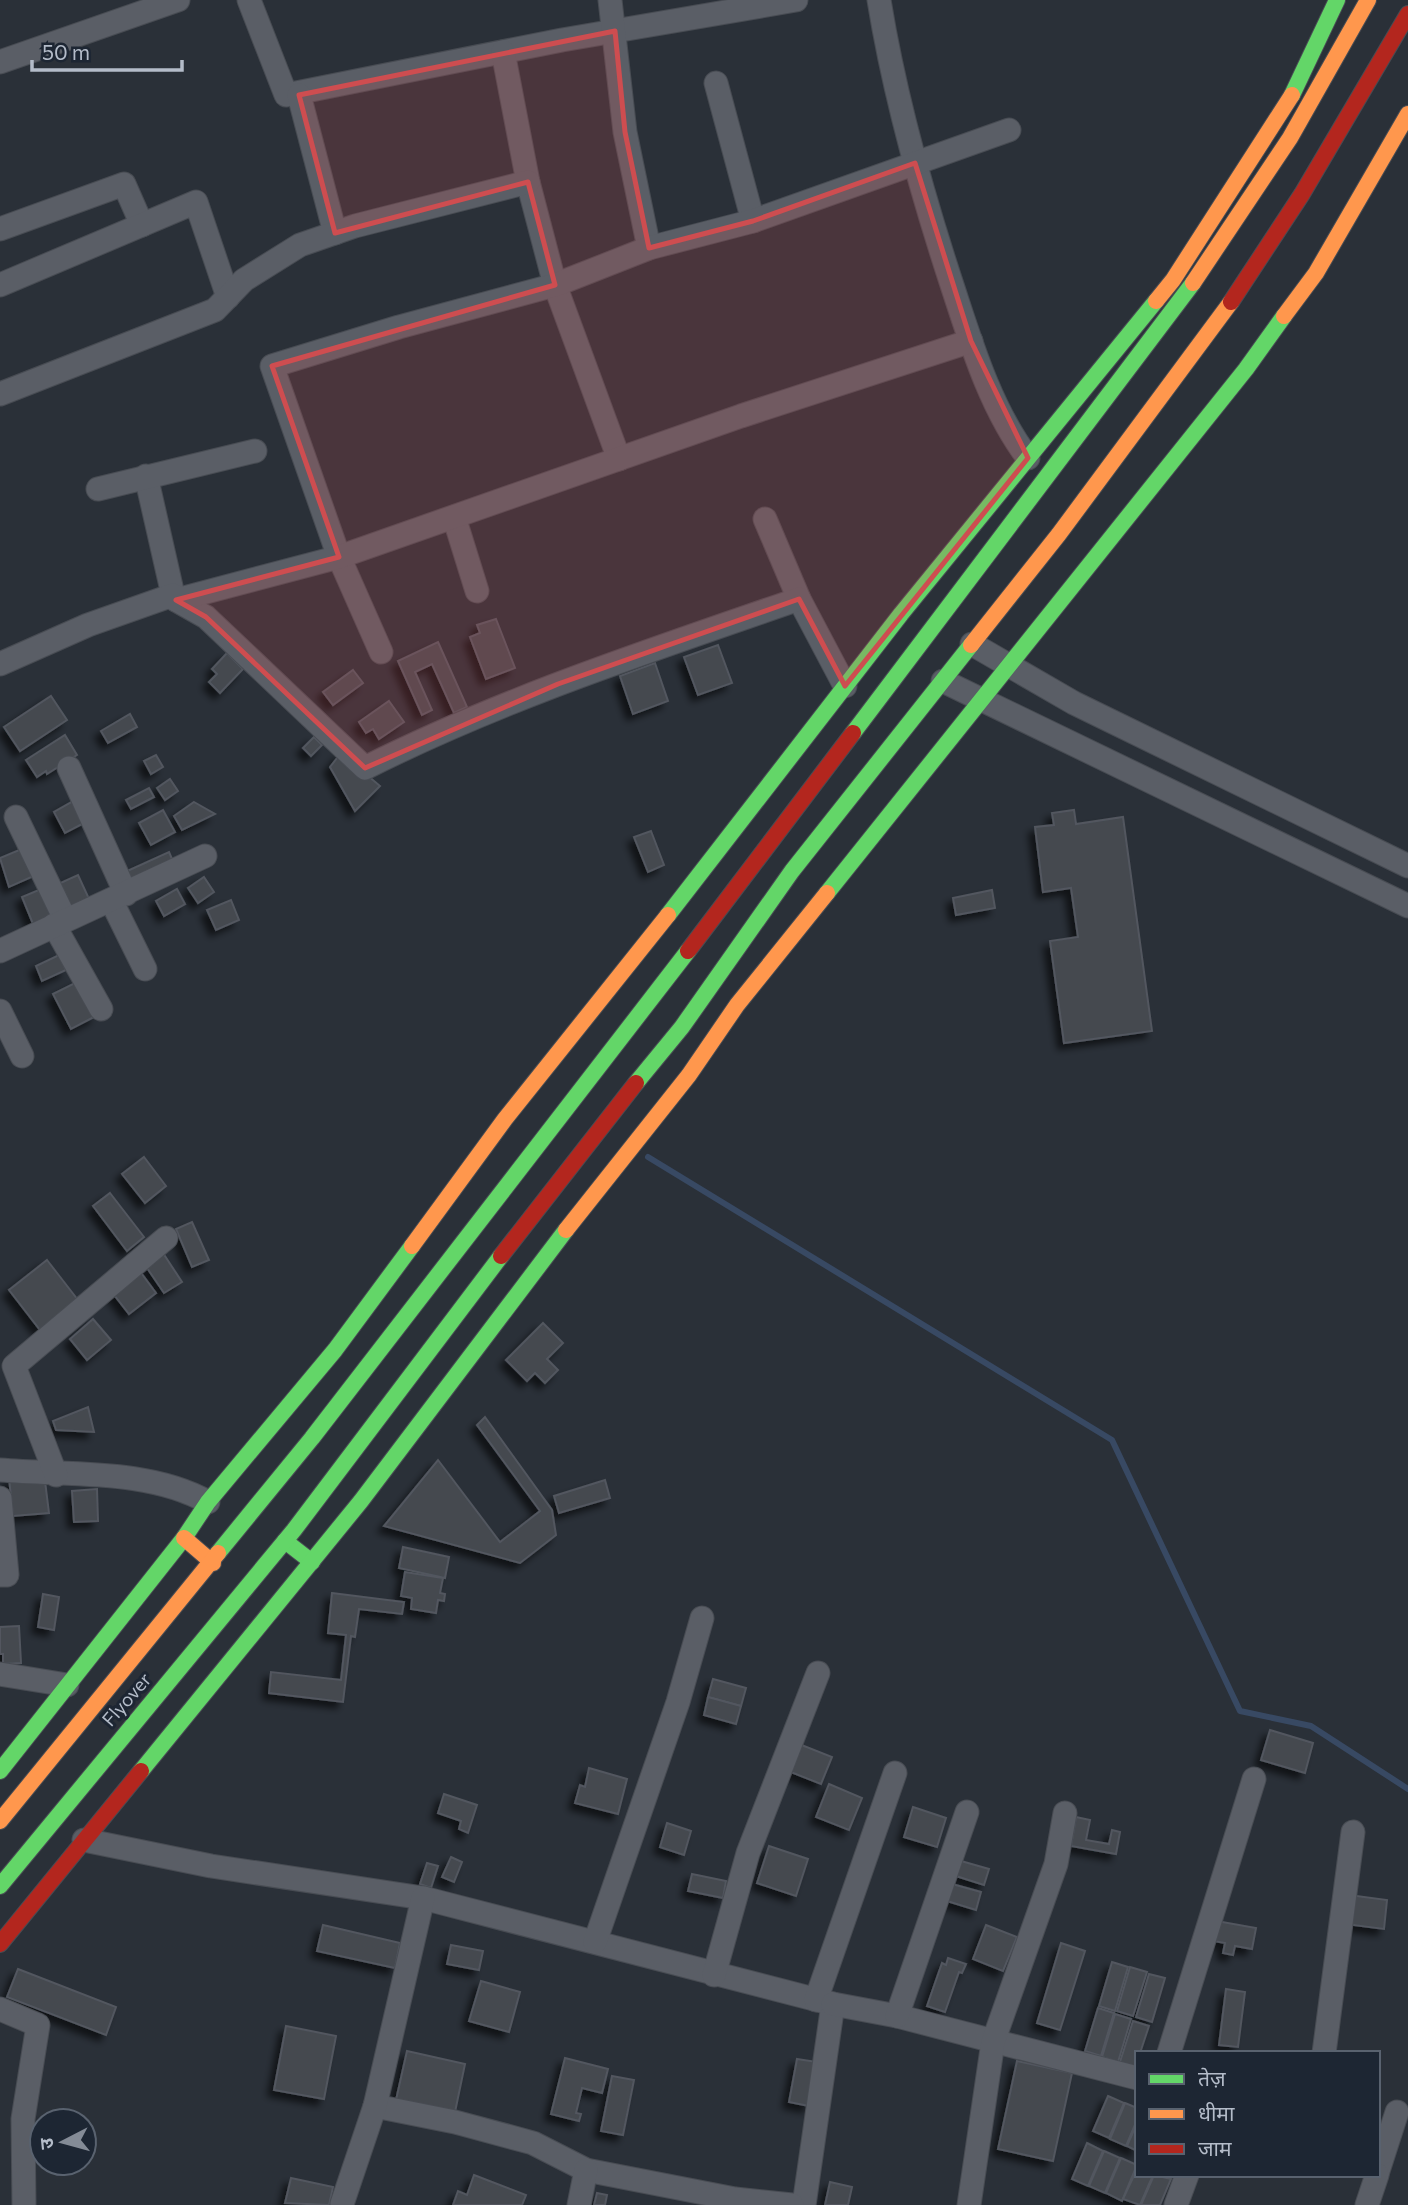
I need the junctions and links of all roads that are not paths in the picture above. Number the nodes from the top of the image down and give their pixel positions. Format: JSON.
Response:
{"nodes":[{"id":1,"x":178,"y":0,"type":"edge"},
{"id":2,"x":249,"y":0,"type":"edge"},
{"id":3,"x":610,"y":0,"type":"edge"},
{"id":4,"x":796,"y":0,"type":"edge"},
{"id":5,"x":879,"y":0,"type":"edge"},
{"id":6,"x":1336,"y":0,"type":"edge"},
{"id":7,"x":1368,"y":0,"type":"edge"},
{"id":8,"x":1408,"y":14,"type":"edge"},
{"id":9,"x":615,"y":31,"type":"junction"},
{"id":10,"x":503,"y":52,"type":"junction"},
{"id":11,"x":0,"y":62,"type":"edge"},
{"id":12,"x":716,"y":83,"type":"dead end"},
{"id":13,"x":299,"y":95,"type":"junction"},
{"id":14,"x":1408,"y":114,"type":"edge"},
{"id":15,"x":1009,"y":130,"type":"dead end"},
{"id":16,"x":915,"y":163,"type":"junction"},
{"id":17,"x":528,"y":182,"type":"junction"},
{"id":18,"x":753,"y":221,"type":"junction"},
{"id":19,"x":142,"y":225,"type":"junction"},
{"id":20,"x":0,"y":229,"type":"edge"},
{"id":21,"x":335,"y":233,"type":"junction"},
{"id":22,"x":649,"y":247,"type":"junction"},
{"id":23,"x":0,"y":285,"type":"edge"},
{"id":24,"x":555,"y":285,"type":"junction"},
{"id":25,"x":228,"y":297,"type":"junction"},
{"id":26,"x":971,"y":341,"type":"junction"},
{"id":27,"x":0,"y":394,"type":"edge"},
{"id":28,"x":255,"y":451,"type":"dead end"},
{"id":29,"x":1028,"y":458,"type":"junction"},
{"id":30,"x":619,"y":459,"type":"junction"},
{"id":31,"x":146,"y":476,"type":"junction"},
{"id":32,"x":98,"y":489,"type":"dead end"},
{"id":33,"x":454,"y":517,"type":"junction"},
{"id":34,"x":765,"y":519,"type":"dead end"},
{"id":35,"x":339,"y":557,"type":"junction"},
{"id":36,"x":477,"y":591,"type":"dead end"},
{"id":37,"x":175,"y":597,"type":"junction"},
{"id":38,"x":799,"y":599,"type":"junction"},
{"id":39,"x":972,"y":645,"type":"junction"},
{"id":40,"x":381,"y":653,"type":"dead end"},
{"id":41,"x":2,"y":657,"type":"edge"},
{"id":42,"x":1007,"y":665,"type":"junction"},
{"id":43,"x":943,"y":681,"type":"junction"},
{"id":44,"x":845,"y":686,"type":"junction"},
{"id":45,"x":983,"y":700,"type":"junction"},
{"id":46,"x":69,"y":768,"type":"dead end"},
{"id":47,"x":16,"y":817,"type":"dead end"},
{"id":48,"x":205,"y":856,"type":"dead end"},
{"id":49,"x":1408,"y":866,"type":"edge"},
{"id":50,"x":118,"y":897,"type":"junction"},
{"id":51,"x":1408,"y":906,"type":"edge"},
{"id":52,"x":59,"y":922,"type":"junction"},
{"id":53,"x":0,"y":951,"type":"edge"},
{"id":54,"x":145,"y":969,"type":"dead end"},
{"id":55,"x":100,"y":1009,"type":"dead end"},
{"id":56,"x":0,"y":1011,"type":"edge"},
{"id":57,"x":22,"y":1056,"type":"dead end"},
{"id":58,"x":166,"y":1238,"type":"dead end"},
{"id":59,"x":0,"y":1471,"type":"edge"},
{"id":60,"x":56,"y":1475,"type":"junction"},
{"id":61,"x":0,"y":1498,"type":"edge"},
{"id":62,"x":208,"y":1503,"type":"junction"},
{"id":63,"x":184,"y":1538,"type":"junction"},
{"id":64,"x":285,"y":1541,"type":"junction"},
{"id":65,"x":312,"y":1562,"type":"junction"},
{"id":66,"x":213,"y":1563,"type":"junction"},
{"id":67,"x":0,"y":1575,"type":"edge"},
{"id":68,"x":702,"y":1618,"type":"dead end"},
{"id":69,"x":818,"y":1673,"type":"dead end"},
{"id":70,"x":0,"y":1674,"type":"edge"},
{"id":71,"x":67,"y":1685,"type":"junction"},
{"id":72,"x":0,"y":1771,"type":"edge"},
{"id":73,"x":895,"y":1773,"type":"dead end"},
{"id":74,"x":1254,"y":1779,"type":"dead end"},
{"id":75,"x":967,"y":1812,"type":"dead end"},
{"id":76,"x":1065,"y":1813,"type":"dead end"},
{"id":77,"x":0,"y":1821,"type":"edge"},
{"id":78,"x":1353,"y":1832,"type":"dead end"},
{"id":79,"x":84,"y":1840,"type":"junction"},
{"id":80,"x":0,"y":1886,"type":"edge"},
{"id":81,"x":423,"y":1898,"type":"junction"},
{"id":82,"x":595,"y":1942,"type":"junction"},
{"id":83,"x":0,"y":1944,"type":"edge"},
{"id":84,"x":714,"y":1975,"type":"junction"},
{"id":85,"x":824,"y":2002,"type":"junction"},
{"id":86,"x":0,"y":2009,"type":"edge"},
{"id":87,"x":897,"y":2016,"type":"junction"},
{"id":88,"x":993,"y":2042,"type":"junction"},
{"id":89,"x":1170,"y":2051,"type":"edge"},
{"id":90,"x":1324,"y":2051,"type":"edge"},
{"id":91,"x":1135,"y":2078,"type":"edge"},
{"id":92,"x":375,"y":2106,"type":"junction"},
{"id":93,"x":1395,"y":2111,"type":"edge"},
{"id":94,"x":1380,"y":2166,"type":"edge"},
{"id":95,"x":586,"y":2170,"type":"junction"},
{"id":96,"x":1186,"y":2177,"type":"edge"},
{"id":97,"x":1377,"y":2177,"type":"edge"},
{"id":98,"x":342,"y":2204,"type":"edge"},
{"id":99,"x":24,"y":2205,"type":"edge"},
{"id":100,"x":579,"y":2205,"type":"edge"},
{"id":101,"x":792,"y":2205,"type":"edge"},
{"id":102,"x":804,"y":2205,"type":"edge"},
{"id":103,"x":969,"y":2205,"type":"edge"},
{"id":104,"x":1176,"y":2205,"type":"edge"},
{"id":105,"x":1367,"y":2205,"type":"edge"}],
"edges":[{"from":1,"to":11,"type":"street"},
{"from":2,"to":13,"type":"street"},
{"from":3,"to":9,"type":"street"},
{"from":4,"to":9,"type":"street"},
{"from":5,"to":16,"type":"street"},
{"from":6,"to":29,"type":"main road"},
{"from":7,"to":66,"type":"main road","name":"Flyover"},
{"from":8,"to":39,"type":"main road","name":"Flyover"},
{"from":9,"to":10,"type":"street"},
{"from":9,"to":22,"type":"street"},
{"from":10,"to":13,"type":"street"},
{"from":10,"to":17,"type":"street"},
{"from":12,"to":18,"type":"street"},
{"from":13,"to":21,"type":"street"},
{"from":14,"to":42,"type":"main road"},
{"from":15,"to":16,"type":"street"},
{"from":16,"to":18,"type":"street"},
{"from":16,"to":26,"type":"street"},
{"from":17,"to":21,"type":"street"},
{"from":17,"to":24,"type":"street"},
{"from":18,"to":22,"type":"street"},
{"from":19,"to":20,"type":"street"},
{"from":19,"to":23,"type":"street"},
{"from":19,"to":25,"type":"street"},
{"from":21,"to":25,"type":"street"},
{"from":22,"to":24,"type":"street"},
{"from":24,"to":30,"type":"street"},
{"from":24,"to":35,"type":"street"},
{"from":25,"to":27,"type":"street"},
{"from":26,"to":29,"type":"street"},
{"from":26,"to":30,"type":"street"},
{"from":28,"to":31,"type":"street"},
{"from":29,"to":44,"type":"main road"},
{"from":30,"to":33,"type":"street"},
{"from":31,"to":32,"type":"street"},
{"from":31,"to":37,"type":"street"},
{"from":33,"to":35,"type":"street"},
{"from":33,"to":36,"type":"street"},
{"from":34,"to":38,"type":"street"},
{"from":35,"to":37,"type":"street"},
{"from":35,"to":40,"type":"street"},
{"from":37,"to":38,"type":"street"},
{"from":37,"to":41,"type":"street"},
{"from":38,"to":44,"type":"street"},
{"from":39,"to":42,"type":"street"},
{"from":39,"to":43,"type":"main road","name":"Flyover"},
{"from":42,"to":45,"type":"main road"},
{"from":42,"to":49,"type":"street"},
{"from":43,"to":45,"type":"street"},
{"from":43,"to":64,"type":"main road","name":"Flyover"},
{"from":44,"to":62,"type":"main road"},
{"from":45,"to":51,"type":"street"},
{"from":45,"to":65,"type":"main road"},
{"from":46,"to":50,"type":"street"},
{"from":47,"to":52,"type":"street"},
{"from":48,"to":50,"type":"street"},
{"from":50,"to":52,"type":"street"},
{"from":50,"to":54,"type":"street"},
{"from":52,"to":53,"type":"street"},
{"from":52,"to":55,"type":"street"},
{"from":56,"to":57,"type":"street"},
{"from":58,"to":60,"type":"street"},
{"from":59,"to":60,"type":"street"},
{"from":60,"to":62,"type":"street"},
{"from":61,"to":67,"type":"street"},
{"from":62,"to":63,"type":"main road"},
{"from":63,"to":66,"type":"main road"},
{"from":63,"to":71,"type":"main road"},
{"from":64,"to":65,"type":"main road"},
{"from":64,"to":80,"type":"main road","name":"Flyover"},
{"from":65,"to":79,"type":"main road"},
{"from":66,"to":77,"type":"main road","name":"Flyover"},
{"from":68,"to":82,"type":"street"},
{"from":69,"to":84,"type":"street"},
{"from":70,"to":71,"type":"street"},
{"from":71,"to":72,"type":"main road"},
{"from":73,"to":85,"type":"street"},
{"from":74,"to":89,"type":"street"},
{"from":75,"to":87,"type":"street"},
{"from":76,"to":88,"type":"street"},
{"from":78,"to":90,"type":"street"},
{"from":79,"to":81,"type":"street"},
{"from":79,"to":83,"type":"main road"},
{"from":81,"to":82,"type":"street"},
{"from":81,"to":92,"type":"street"},
{"from":82,"to":84,"type":"street"},
{"from":84,"to":85,"type":"street"},
{"from":85,"to":87,"type":"street"},
{"from":85,"to":102,"type":"street"},
{"from":86,"to":99,"type":"street"},
{"from":87,"to":88,"type":"street"},
{"from":88,"to":91,"type":"street"},
{"from":88,"to":103,"type":"street"},
{"from":92,"to":95,"type":"street"},
{"from":92,"to":98,"type":"street"},
{"from":93,"to":94,"type":"street"},
{"from":95,"to":100,"type":"street"},
{"from":95,"to":101,"type":"street"},
{"from":96,"to":104,"type":"street"},
{"from":97,"to":105,"type":"street"}]}
